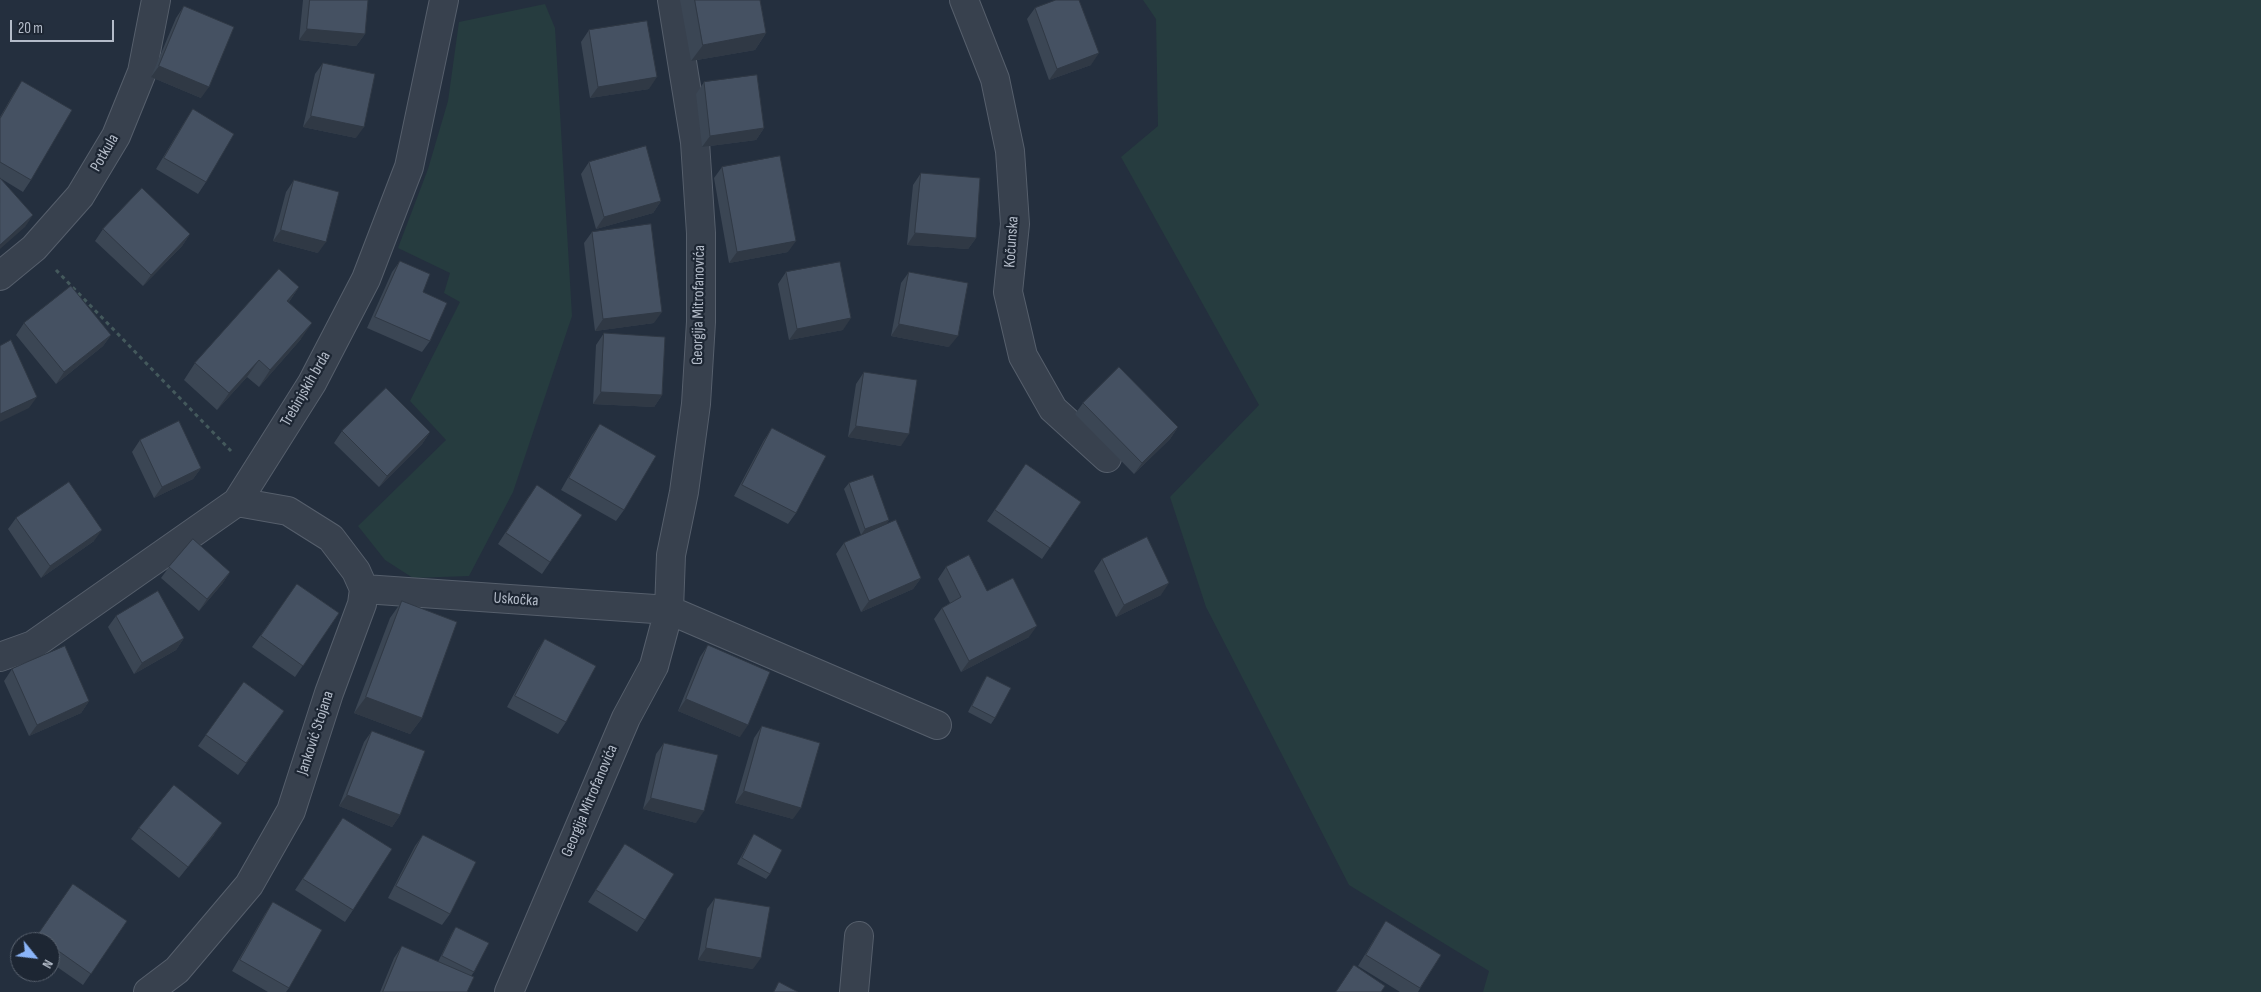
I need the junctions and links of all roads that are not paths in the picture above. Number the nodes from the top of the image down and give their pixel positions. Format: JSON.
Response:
{"nodes":[{"id":1,"x":156,"y":0,"type":"edge"},
{"id":2,"x":444,"y":0,"type":"edge"},
{"id":3,"x":672,"y":0,"type":"edge"},
{"id":4,"x":964,"y":0,"type":"edge"},
{"id":5,"x":0,"y":276,"type":"edge"},
{"id":6,"x":1107,"y":458,"type":"dead end"},
{"id":7,"x":237,"y":502,"type":"junction"},
{"id":8,"x":364,"y":589,"type":"junction"},
{"id":9,"x":669,"y":610,"type":"junction"},
{"id":10,"x":0,"y":657,"type":"edge"},
{"id":11,"x":937,"y":725,"type":"dead end"},
{"id":12,"x":859,"y":936,"type":"dead end"},
{"id":13,"x":148,"y":992,"type":"edge"},
{"id":14,"x":509,"y":992,"type":"edge"},
{"id":15,"x":854,"y":992,"type":"edge"}],
"edges":[{"from":1,"to":5,"type":"street","name":"Potkula"},
{"from":2,"to":7,"type":"street","name":"Trebinjskih brda"},
{"from":3,"to":9,"type":"street","name":"Georgija Mitrofanovića"},
{"from":4,"to":6,"type":"street","name":"Kočunska"},
{"from":7,"to":8,"type":"street"},
{"from":7,"to":10,"type":"street","name":"Trebinjskih brda"},
{"from":8,"to":9,"type":"street","name":"Uskočka"},
{"from":8,"to":13,"type":"street","name":"Janković Stojana"},
{"from":9,"to":11,"type":"street"},
{"from":9,"to":14,"type":"street","name":"Georgija Mitrofanovića"},
{"from":12,"to":15,"type":"street"}]}
